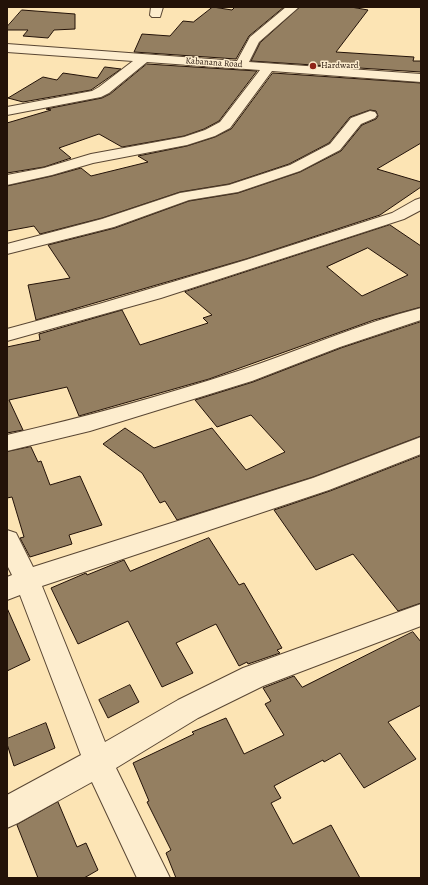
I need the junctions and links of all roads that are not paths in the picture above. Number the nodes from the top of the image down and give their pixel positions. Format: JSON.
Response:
{"nodes":[{"id":1,"x":293,"y":7,"type":"edge"},
{"id":2,"x":7,"y":48,"type":"edge"},
{"id":3,"x":144,"y":58,"type":"junction"},
{"id":4,"x":241,"y":65,"type":"junction"},
{"id":5,"x":269,"y":67,"type":"junction"},
{"id":6,"x":421,"y":78,"type":"edge"},
{"id":7,"x":7,"y":111,"type":"edge"},
{"id":8,"x":370,"y":115,"type":"dead end"},
{"id":9,"x":7,"y":180,"type":"edge"},
{"id":10,"x":421,"y":202,"type":"edge"},
{"id":11,"x":7,"y":249,"type":"edge"},
{"id":12,"x":421,"y":314,"type":"edge"},
{"id":13,"x":7,"y":335,"type":"edge"},
{"id":14,"x":7,"y":443,"type":"edge"},
{"id":15,"x":421,"y":445,"type":"edge"},
{"id":16,"x":7,"y":540,"type":"edge"},
{"id":17,"x":17,"y":585,"type":"edge"},
{"id":18,"x":421,"y":615,"type":"edge"},
{"id":19,"x":98,"y":762,"type":"junction"},
{"id":20,"x":7,"y":812,"type":"edge"},
{"id":21,"x":154,"y":878,"type":"edge"}],
"edges":[{"from":1,"to":4,"type":"street"},
{"from":2,"to":3,"type":"street","name":"Kabanana Road"},
{"from":3,"to":4,"type":"street","name":"Kabanana Road"},
{"from":3,"to":7,"type":"street"},
{"from":4,"to":5,"type":"street","name":"Kabanana Road"},
{"from":5,"to":6,"type":"street","name":"Kabanana Road"},
{"from":5,"to":9,"type":"street"},
{"from":8,"to":11,"type":"street"},
{"from":10,"to":13,"type":"street"},
{"from":12,"to":14,"type":"street"},
{"from":15,"to":17,"type":"street"},
{"from":16,"to":17,"type":"street"},
{"from":17,"to":19,"type":"street"},
{"from":18,"to":19,"type":"street"},
{"from":19,"to":20,"type":"street"},
{"from":19,"to":21,"type":"street"}]}
